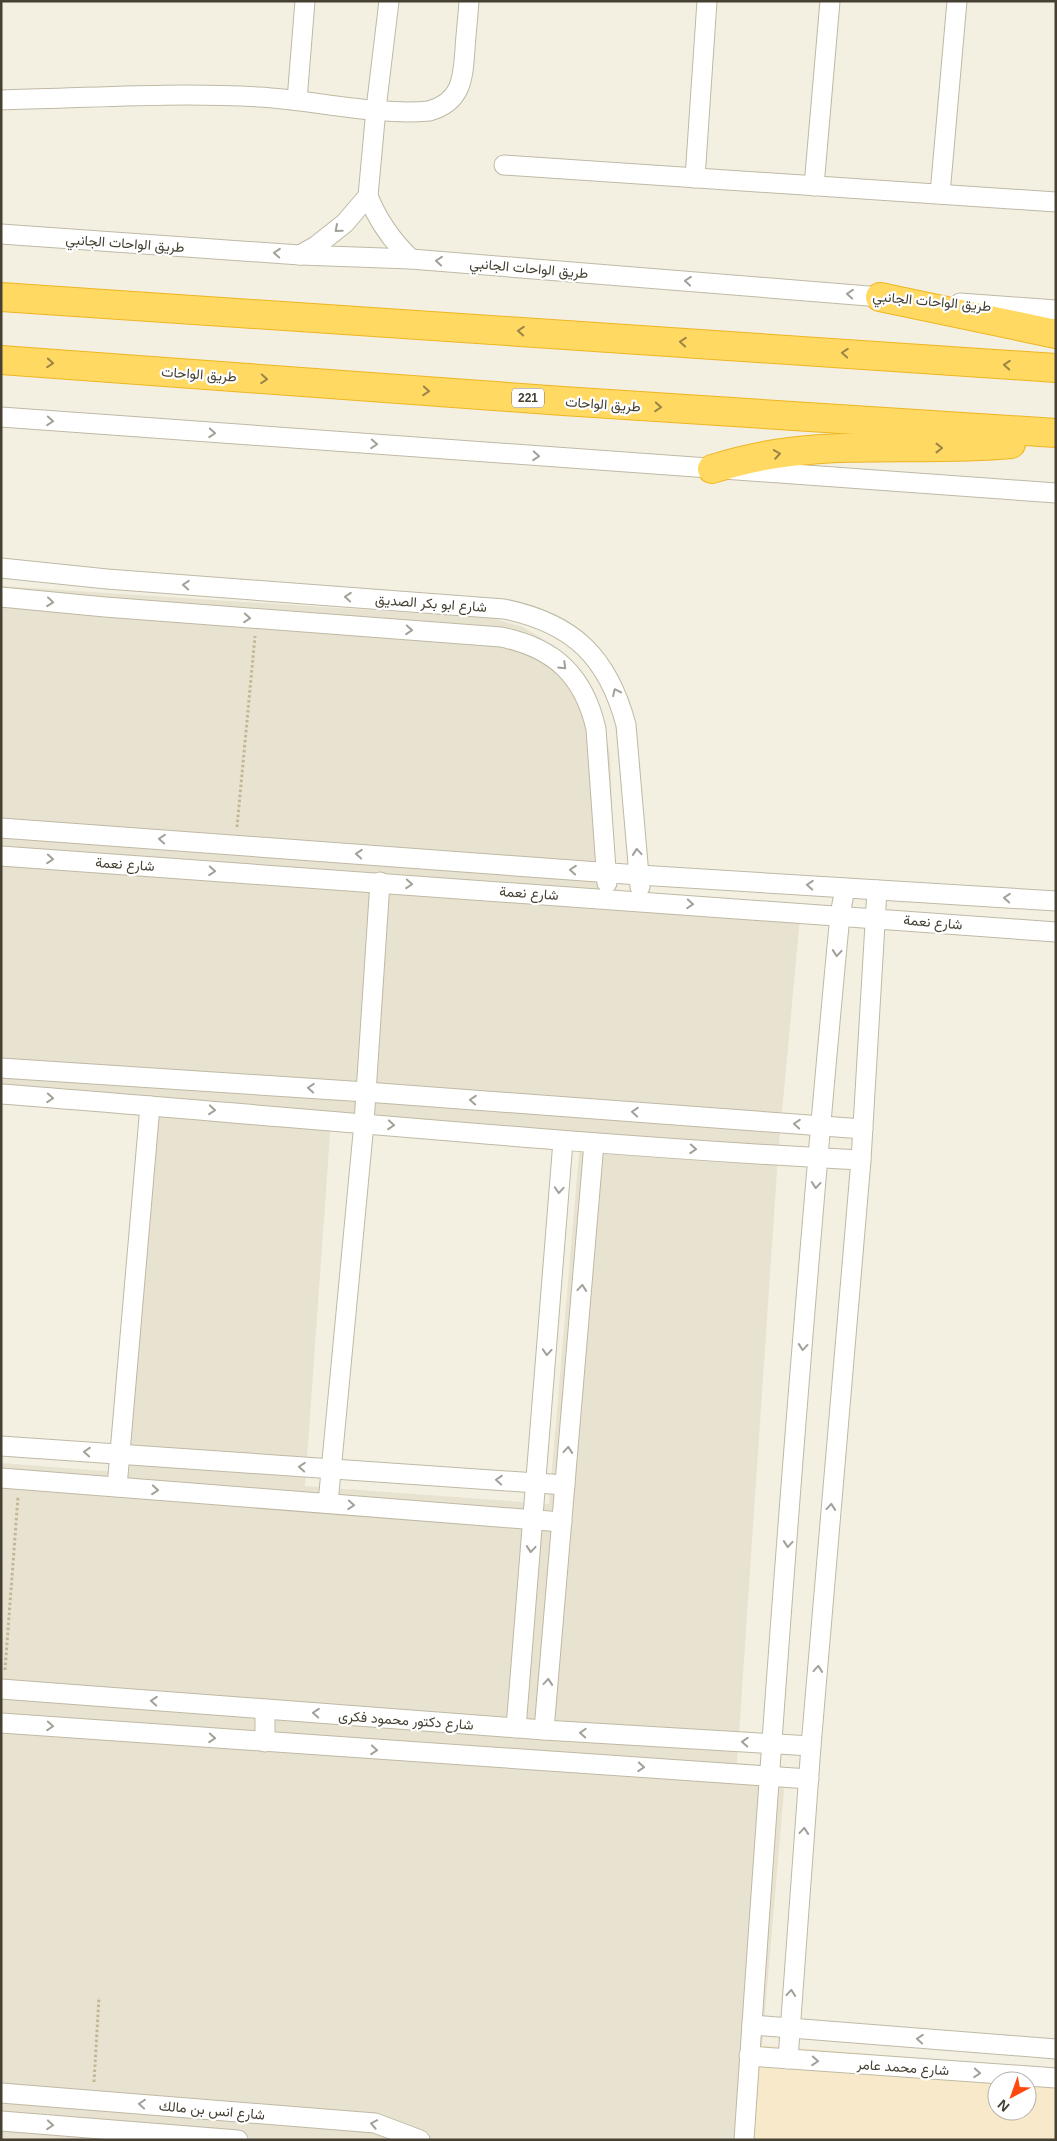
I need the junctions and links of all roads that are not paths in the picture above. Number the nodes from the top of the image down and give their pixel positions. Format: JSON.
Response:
{"nodes":[{"id":1,"x":305,"y":1,"type":"edge"},
{"id":2,"x":389,"y":1,"type":"edge"},
{"id":3,"x":469,"y":1,"type":"edge"},
{"id":4,"x":707,"y":1,"type":"edge"},
{"id":5,"x":830,"y":1,"type":"edge"},
{"id":6,"x":957,"y":1,"type":"edge"},
{"id":7,"x":1,"y":100,"type":"edge"},
{"id":8,"x":297,"y":100,"type":"junction"},
{"id":9,"x":376,"y":110,"type":"junction"},
{"id":10,"x":504,"y":165,"type":"dead end"},
{"id":11,"x":695,"y":178,"type":"junction"},
{"id":12,"x":814,"y":186,"type":"junction"},
{"id":13,"x":940,"y":194,"type":"junction"},
{"id":14,"x":368,"y":196,"type":"junction"},
{"id":15,"x":1056,"y":202,"type":"edge"},
{"id":16,"x":1,"y":234,"type":"edge"},
{"id":17,"x":300,"y":255,"type":"junction"},
{"id":18,"x":411,"y":259,"type":"junction"},
{"id":19,"x":880,"y":296,"type":"junction"},
{"id":20,"x":1,"y":297,"type":"edge"},
{"id":21,"x":1056,"y":310,"type":"edge"},
{"id":22,"x":1056,"y":334,"type":"edge"},
{"id":23,"x":1,"y":360,"type":"edge"},
{"id":24,"x":1056,"y":368,"type":"edge"},
{"id":25,"x":1,"y":417,"type":"edge"},
{"id":26,"x":1056,"y":434,"type":"edge"},
{"id":27,"x":712,"y":469,"type":"junction"},
{"id":28,"x":1056,"y":494,"type":"edge"},
{"id":29,"x":1,"y":568,"type":"edge"},
{"id":30,"x":1,"y":597,"type":"edge"},
{"id":31,"x":1,"y":828,"type":"edge"},
{"id":32,"x":1,"y":856,"type":"edge"},
{"id":33,"x":607,"y":872,"type":"junction"},
{"id":34,"x":639,"y":875,"type":"junction"},
{"id":35,"x":380,"y":882,"type":"junction"},
{"id":36,"x":845,"y":888,"type":"junction"},
{"id":37,"x":877,"y":890,"type":"junction"},
{"id":38,"x":608,"y":899,"type":"junction"},
{"id":39,"x":641,"y":901,"type":"junction"},
{"id":40,"x":1056,"y":901,"type":"edge"},
{"id":41,"x":840,"y":915,"type":"junction"},
{"id":42,"x":875,"y":918,"type":"junction"},
{"id":43,"x":1056,"y":932,"type":"edge"},
{"id":44,"x":1,"y":1068,"type":"edge"},
{"id":45,"x":366,"y":1092,"type":"junction"},
{"id":46,"x":1,"y":1094,"type":"edge"},
{"id":47,"x":150,"y":1106,"type":"junction"},
{"id":48,"x":364,"y":1123,"type":"junction"},
{"id":49,"x":820,"y":1126,"type":"junction"},
{"id":50,"x":863,"y":1129,"type":"junction"},
{"id":51,"x":563,"y":1141,"type":"junction"},
{"id":52,"x":594,"y":1143,"type":"junction"},
{"id":53,"x":818,"y":1158,"type":"junction"},
{"id":54,"x":861,"y":1160,"type":"junction"},
{"id":55,"x":1,"y":1446,"type":"edge"},
{"id":56,"x":120,"y":1455,"type":"junction"},
{"id":57,"x":330,"y":1469,"type":"junction"},
{"id":58,"x":10,"y":1479,"type":"edge"},
{"id":59,"x":536,"y":1483,"type":"junction"},
{"id":60,"x":565,"y":1485,"type":"junction"},
{"id":61,"x":117,"y":1487,"type":"junction"},
{"id":62,"x":328,"y":1503,"type":"junction"},
{"id":63,"x":533,"y":1520,"type":"junction"},
{"id":64,"x":562,"y":1522,"type":"junction"},
{"id":65,"x":2,"y":1689,"type":"edge"},
{"id":66,"x":265,"y":1709,"type":"junction"},
{"id":67,"x":1,"y":1723,"type":"edge"},
{"id":68,"x":516,"y":1728,"type":"junction"},
{"id":69,"x":544,"y":1730,"type":"junction"},
{"id":70,"x":265,"y":1742,"type":"junction"},
{"id":71,"x":772,"y":1744,"type":"junction"},
{"id":72,"x":811,"y":1746,"type":"junction"},
{"id":73,"x":770,"y":1776,"type":"junction"},
{"id":74,"x":808,"y":1779,"type":"junction"},
{"id":75,"x":752,"y":2025,"type":"junction"},
{"id":76,"x":788,"y":2029,"type":"junction"},
{"id":77,"x":1056,"y":2049,"type":"edge"},
{"id":78,"x":749,"y":2056,"type":"junction"},
{"id":79,"x":788,"y":2059,"type":"junction"},
{"id":80,"x":1056,"y":2078,"type":"edge"},
{"id":81,"x":1,"y":2093,"type":"edge"},
{"id":82,"x":93,"y":2100,"type":"junction"},
{"id":83,"x":1,"y":2120,"type":"edge"},
{"id":84,"x":91,"y":2128,"type":"junction"},
{"id":85,"x":238,"y":2140,"type":"edge"},
{"id":86,"x":420,"y":2140,"type":"edge"},
{"id":87,"x":744,"y":2140,"type":"edge"}],
"edges":[{"from":1,"to":8,"type":"street"},
{"from":2,"to":9,"type":"street"},
{"from":3,"to":9,"type":"street"},
{"from":4,"to":11,"type":"street"},
{"from":5,"to":12,"type":"street"},
{"from":6,"to":13,"type":"street"},
{"from":7,"to":8,"type":"street"},
{"from":8,"to":9,"type":"street"},
{"from":9,"to":14,"type":"street"},
{"from":10,"to":11,"type":"street"},
{"from":11,"to":12,"type":"street"},
{"from":12,"to":13,"type":"street"},
{"from":13,"to":15,"type":"street"},
{"from":14,"to":17,"type":"street","one_way":true},
{"from":14,"to":18,"type":"street"},
{"from":17,"to":16,"type":"street","name":"طريق الواحات الجانبي","one_way":true},
{"from":17,"to":18,"type":"street","name":"طريق الواحات الجانبي"},
{"from":19,"to":18,"type":"street","name":"طريق الواحات الجانبي","one_way":true},
{"from":19,"to":21,"type":"street","name":"طريق الواحات الجانبي"},
{"from":19,"to":22,"type":"highway"},
{"from":24,"to":20,"type":"highway","one_way":true},
{"from":23,"to":26,"type":"highway","name":"طريق الواحات","number":"221","one_way":true},
{"from":25,"to":27,"type":"street","one_way":true},
{"from":27,"to":26,"type":"highway","one_way":true},
{"from":27,"to":28,"type":"street"},
{"from":34,"to":29,"type":"street","name":"شارع ابو بكر الصديق","one_way":true},
{"from":30,"to":33,"type":"street","name":"شارع ابو بكر الصديق","one_way":true},
{"from":33,"to":31,"type":"street","name":"شارع نعمة","one_way":true},
{"from":32,"to":35,"type":"street","name":"شارع نعمة","one_way":true},
{"from":33,"to":34,"type":"street","name":"شارع نعمة"},
{"from":33,"to":38,"type":"street","name":"شارع ابو بكر الصديق"},
{"from":36,"to":34,"type":"street","name":"شارع نعمة","one_way":true},
{"from":34,"to":39,"type":"street","name":"شارع ابو بكر الصديق"},
{"from":35,"to":38,"type":"street","name":"شارع نعمة","one_way":true},
{"from":35,"to":45,"type":"street"},
{"from":36,"to":37,"type":"street","name":"شارع نعمة"},
{"from":36,"to":41,"type":"street"},
{"from":40,"to":37,"type":"street","name":"شارع نعمة","one_way":true},
{"from":37,"to":42,"type":"street"},
{"from":38,"to":39,"type":"street","name":"شارع نعمة"},
{"from":39,"to":41,"type":"street","name":"شارع نعمة","one_way":true},
{"from":41,"to":42,"type":"street","name":"شارع نعمة"},
{"from":41,"to":49,"type":"street","one_way":true},
{"from":42,"to":43,"type":"street","name":"شارع نعمة"},
{"from":42,"to":50,"type":"street"},
{"from":45,"to":44,"type":"street","one_way":true},
{"from":45,"to":48,"type":"street"},
{"from":49,"to":45,"type":"street","one_way":true},
{"from":46,"to":47,"type":"street","one_way":true},
{"from":47,"to":48,"type":"street","one_way":true},
{"from":47,"to":56,"type":"street"},
{"from":48,"to":51,"type":"street","one_way":true},
{"from":48,"to":57,"type":"street"},
{"from":49,"to":50,"type":"street"},
{"from":49,"to":53,"type":"street"},
{"from":50,"to":54,"type":"street"},
{"from":51,"to":52,"type":"street"},
{"from":51,"to":59,"type":"street","one_way":true},
{"from":52,"to":53,"type":"street","one_way":true},
{"from":60,"to":52,"type":"street","one_way":true},
{"from":53,"to":54,"type":"street"},
{"from":53,"to":71,"type":"street","one_way":true},
{"from":72,"to":54,"type":"street","one_way":true},
{"from":56,"to":55,"type":"street","one_way":true},
{"from":57,"to":56,"type":"street","one_way":true},
{"from":56,"to":61,"type":"street"},
{"from":59,"to":57,"type":"street","one_way":true},
{"from":57,"to":62,"type":"street"},
{"from":58,"to":61,"type":"street"},
{"from":59,"to":60,"type":"street"},
{"from":59,"to":63,"type":"street"},
{"from":60,"to":64,"type":"street"},
{"from":61,"to":62,"type":"street","one_way":true},
{"from":62,"to":63,"type":"street","one_way":true},
{"from":63,"to":64,"type":"street"},
{"from":63,"to":68,"type":"street","one_way":true},
{"from":69,"to":64,"type":"street","one_way":true},
{"from":66,"to":65,"type":"street","name":"شارع دكتور محمود فكرى","one_way":true},
{"from":68,"to":66,"type":"street","name":"شارع دكتور محمود فكرى","one_way":true},
{"from":66,"to":70,"type":"street"},
{"from":67,"to":70,"type":"street","one_way":true},
{"from":68,"to":69,"type":"street","name":"شارع دكتور محمود فكرى"},
{"from":71,"to":69,"type":"street","name":"شارع دكتور محمود فكرى","one_way":true},
{"from":70,"to":73,"type":"street","one_way":true},
{"from":71,"to":72,"type":"street","name":"شارع دكتور محمود فكرى"},
{"from":71,"to":73,"type":"street"},
{"from":72,"to":74,"type":"street"},
{"from":73,"to":74,"type":"street"},
{"from":73,"to":75,"type":"street"},
{"from":76,"to":74,"type":"street","one_way":true},
{"from":75,"to":76,"type":"street","name":"شارع محمد عامر"},
{"from":75,"to":78,"type":"street"},
{"from":77,"to":76,"type":"street","name":"شارع محمد عامر","one_way":true},
{"from":76,"to":79,"type":"street"},
{"from":78,"to":79,"type":"street","name":"شارع محمد عامر"},
{"from":78,"to":87,"type":"street"},
{"from":79,"to":80,"type":"street","name":"شارع محمد عامر","one_way":true},
{"from":81,"to":82,"type":"street","name":"شارع انس بن مالك"},
{"from":82,"to":84,"type":"street"},
{"from":86,"to":82,"type":"street","name":"شارع انس بن مالك","one_way":true},
{"from":83,"to":84,"type":"street","name":"شارع انس بن مالك","one_way":true},
{"from":84,"to":85,"type":"street","name":"شارع انس بن مالك"}]}
